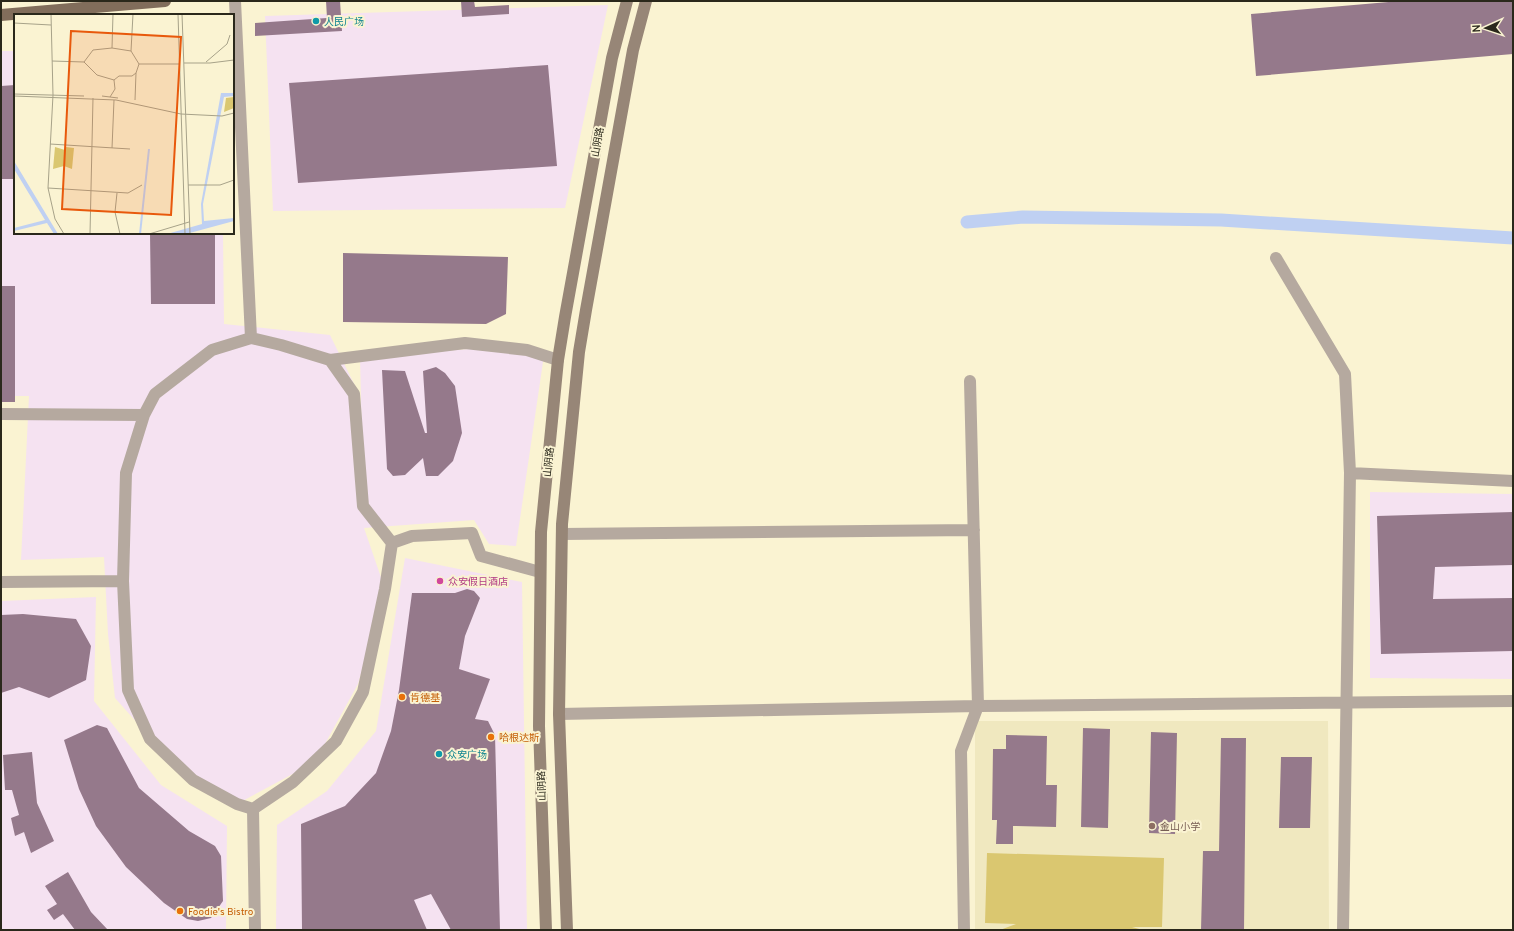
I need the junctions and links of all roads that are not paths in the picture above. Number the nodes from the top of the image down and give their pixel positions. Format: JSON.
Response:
{"nodes":[{"id":1,"x":165,"y":1,"type":"edge"},
{"id":2,"x":235,"y":1,"type":"edge"},
{"id":3,"x":627,"y":1,"type":"edge"},
{"id":4,"x":646,"y":1,"type":"edge"},
{"id":5,"x":1,"y":15,"type":"edge"},
{"id":6,"x":1276,"y":258,"type":"dead end"},
{"id":7,"x":251,"y":338,"type":"junction"},
{"id":8,"x":330,"y":360,"type":"junction"},
{"id":9,"x":558,"y":360,"type":"junction"},
{"id":10,"x":970,"y":381,"type":"dead end"},
{"id":11,"x":1,"y":414,"type":"edge"},
{"id":12,"x":144,"y":415,"type":"junction"},
{"id":13,"x":1350,"y":472,"type":"junction"},
{"id":14,"x":1513,"y":481,"type":"edge"},
{"id":15,"x":974,"y":530,"type":"junction"},
{"id":16,"x":562,"y":534,"type":"junction"},
{"id":17,"x":392,"y":543,"type":"junction"},
{"id":18,"x":540,"y":572,"type":"junction"},
{"id":19,"x":123,"y":581,"type":"junction"},
{"id":20,"x":1,"y":582,"type":"edge"},
{"id":21,"x":1513,"y":701,"type":"edge"},
{"id":22,"x":1347,"y":703,"type":"junction"},
{"id":23,"x":978,"y":706,"type":"junction"},
{"id":24,"x":560,"y":714,"type":"junction"},
{"id":25,"x":253,"y":809,"type":"junction"},
{"id":26,"x":255,"y":930,"type":"edge"},
{"id":27,"x":546,"y":930,"type":"edge"},
{"id":28,"x":567,"y":930,"type":"edge"},
{"id":29,"x":964,"y":930,"type":"edge"},
{"id":30,"x":1343,"y":930,"type":"edge"}],
"edges":[{"from":1,"to":5,"type":"main road"},
{"from":2,"to":7,"type":"street"},
{"from":3,"to":9,"type":"main road","name":"山阴路"},
{"from":4,"to":16,"type":"main road","name":"山阴路"},
{"from":6,"to":13,"type":"street"},
{"from":7,"to":8,"type":"street"},
{"from":7,"to":12,"type":"street"},
{"from":8,"to":9,"type":"street"},
{"from":8,"to":17,"type":"street"},
{"from":9,"to":18,"type":"main road","name":"山阴路"},
{"from":10,"to":15,"type":"street"},
{"from":11,"to":12,"type":"street"},
{"from":12,"to":19,"type":"street"},
{"from":13,"to":14,"type":"street"},
{"from":13,"to":22,"type":"street"},
{"from":15,"to":16,"type":"street"},
{"from":15,"to":23,"type":"street"},
{"from":16,"to":24,"type":"main road","name":"山阴路"},
{"from":17,"to":18,"type":"street"},
{"from":17,"to":25,"type":"street"},
{"from":18,"to":27,"type":"main road","name":"山阴路"},
{"from":19,"to":20,"type":"street"},
{"from":19,"to":25,"type":"street"},
{"from":21,"to":22,"type":"street"},
{"from":22,"to":23,"type":"street"},
{"from":22,"to":30,"type":"street"},
{"from":23,"to":24,"type":"street"},
{"from":23,"to":29,"type":"street"},
{"from":24,"to":28,"type":"main road","name":"山阴路"},
{"from":25,"to":26,"type":"street"}]}
